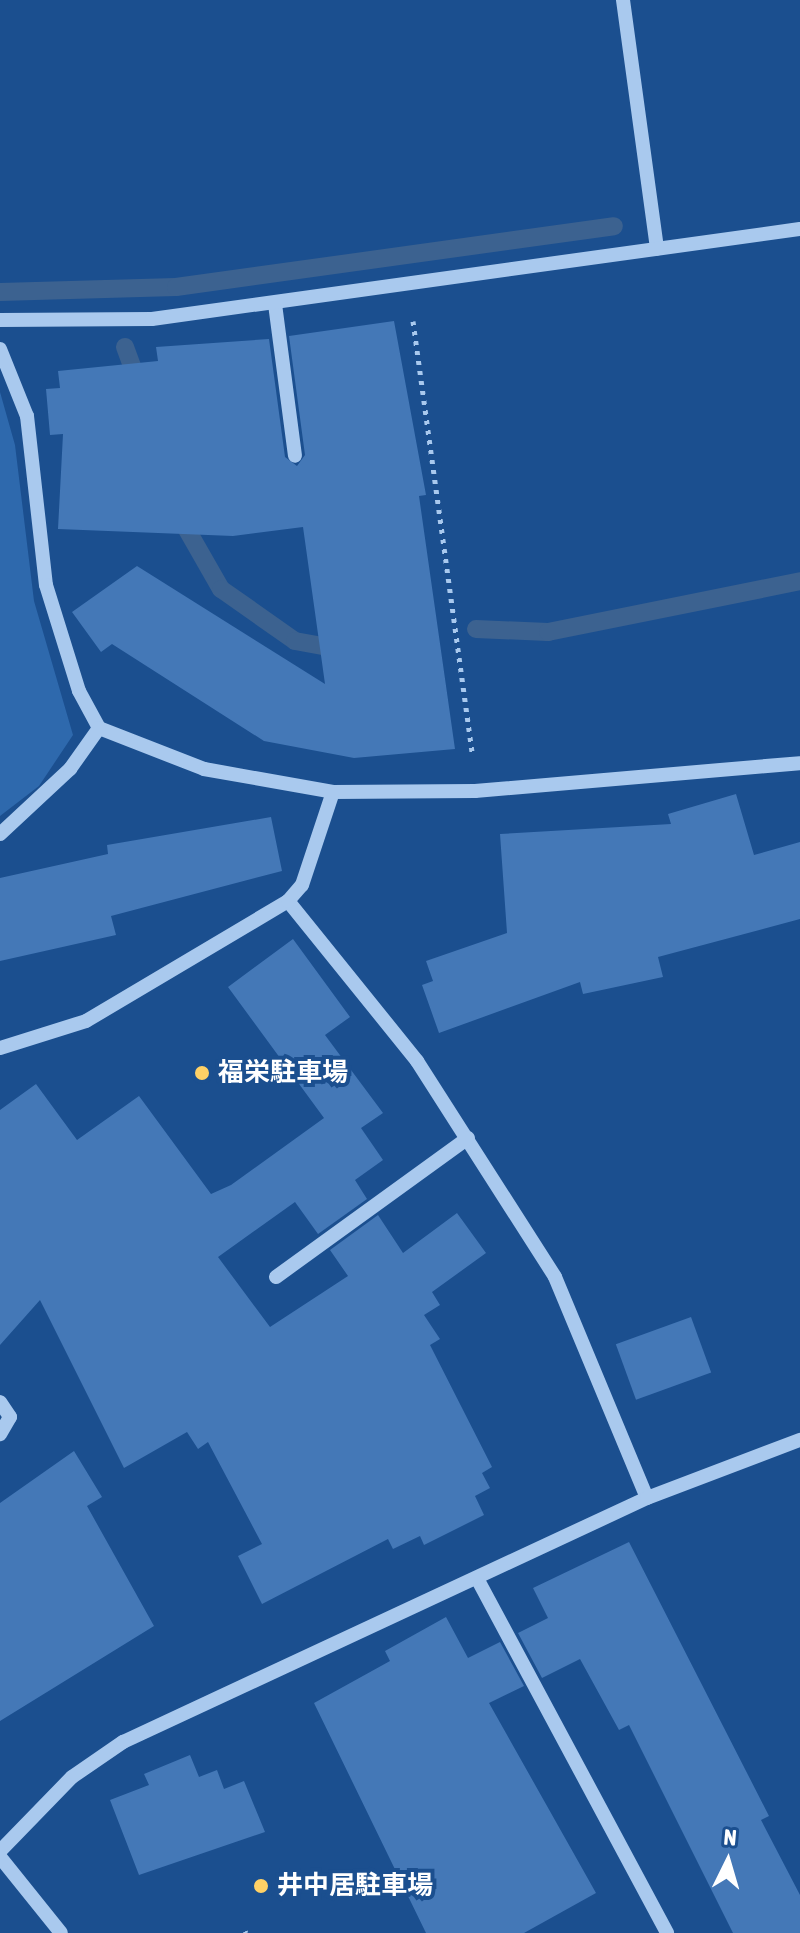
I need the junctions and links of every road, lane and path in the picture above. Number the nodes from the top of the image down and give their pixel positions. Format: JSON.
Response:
{"nodes":[{"id":1,"x":623,"y":0,"type":"edge"},
{"id":2,"x":800,"y":229,"type":"edge"},
{"id":3,"x":657,"y":249,"type":"junction"},
{"id":4,"x":407,"y":284,"type":"junction"},
{"id":5,"x":275,"y":304,"type":"junction"},
{"id":6,"x":0,"y":320,"type":"edge"},
{"id":7,"x":0,"y":349,"type":"edge"},
{"id":8,"x":295,"y":456,"type":"dead end"},
{"id":9,"x":99,"y":728,"type":"junction"},
{"id":10,"x":800,"y":763,"type":"edge"},
{"id":11,"x":475,"y":791,"type":"junction"},
{"id":12,"x":333,"y":792,"type":"junction"},
{"id":13,"x":0,"y":834,"type":"edge"},
{"id":14,"x":288,"y":901,"type":"junction"},
{"id":15,"x":0,"y":1048,"type":"edge"},
{"id":16,"x":468,"y":1138,"type":"junction"},
{"id":17,"x":276,"y":1277,"type":"dead end"},
{"id":18,"x":0,"y":1402,"type":"edge"},
{"id":19,"x":0,"y":1434,"type":"edge"},
{"id":20,"x":800,"y":1440,"type":"edge"},
{"id":21,"x":647,"y":1498,"type":"junction"},
{"id":22,"x":479,"y":1582,"type":"junction"},
{"id":23,"x":0,"y":1851,"type":"edge"},
{"id":24,"x":0,"y":1857,"type":"edge"},
{"id":25,"x":61,"y":1933,"type":"edge"},
{"id":26,"x":667,"y":1933,"type":"edge"}],
"edges":[{"from":1,"to":3,"type":"street"},
{"from":2,"to":3,"type":"street"},
{"from":3,"to":4,"type":"street"},
{"from":4,"to":5,"type":"street"},
{"from":4,"to":11,"type":"path"},
{"from":5,"to":6,"type":"street"},
{"from":5,"to":8,"type":"street"},
{"from":7,"to":9,"type":"street"},
{"from":9,"to":12,"type":"street"},
{"from":9,"to":13,"type":"street"},
{"from":10,"to":11,"type":"street"},
{"from":11,"to":12,"type":"street"},
{"from":12,"to":14,"type":"street"},
{"from":14,"to":15,"type":"street"},
{"from":14,"to":16,"type":"street"},
{"from":16,"to":17,"type":"street"},
{"from":16,"to":21,"type":"street"},
{"from":18,"to":19,"type":"street"},
{"from":20,"to":21,"type":"street"},
{"from":21,"to":22,"type":"street"},
{"from":22,"to":23,"type":"street"},
{"from":22,"to":26,"type":"street"},
{"from":24,"to":25,"type":"street"}]}
